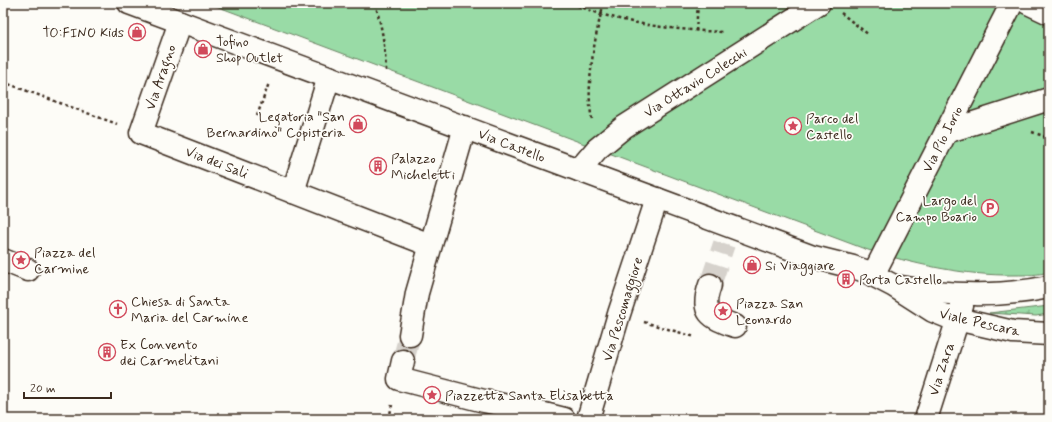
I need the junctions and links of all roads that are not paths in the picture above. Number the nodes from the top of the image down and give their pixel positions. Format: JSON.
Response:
{"nodes":[{"id":1,"x":129,"y":3,"type":"edge"},
{"id":2,"x":819,"y":3,"type":"edge"},
{"id":3,"x":1012,"y":3,"type":"edge"},
{"id":4,"x":1028,"y":3,"type":"edge"},
{"id":5,"x":1049,"y":13,"type":"edge"},
{"id":6,"x":180,"y":22,"type":"junction"},
{"id":7,"x":329,"y":77,"type":"junction"},
{"id":8,"x":1049,"y":99,"type":"edge"},
{"id":9,"x":465,"y":127,"type":"junction"},
{"id":10,"x":946,"y":132,"type":"junction"},
{"id":11,"x":141,"y":133,"type":"joint"},
{"id":12,"x":579,"y":170,"type":"junction"},
{"id":13,"x":294,"y":192,"type":"junction"},
{"id":14,"x":657,"y":199,"type":"junction"},
{"id":15,"x":430,"y":246,"type":"junction"},
{"id":16,"x":3,"y":260,"type":"edge"},
{"id":17,"x":28,"y":270,"type":"dead end"},
{"id":18,"x":873,"y":275,"type":"junction"},
{"id":19,"x":710,"y":285,"type":"tunnel mouth"},
{"id":20,"x":894,"y":286,"type":"junction"},
{"id":21,"x":1049,"y":287,"type":"edge"},
{"id":22,"x":970,"y":293,"type":"junction"},
{"id":23,"x":957,"y":320,"type":"junction"},
{"id":24,"x":735,"y":326,"type":"dead end"},
{"id":25,"x":1049,"y":334,"type":"edge"},
{"id":26,"x":410,"y":335,"type":"tunnel mouth"},
{"id":27,"x":401,"y":370,"type":"dead end"},
{"id":28,"x":564,"y":419,"type":"edge"},
{"id":29,"x":588,"y":419,"type":"edge"},
{"id":30,"x":926,"y":419,"type":"edge"}],
"edges":[{"from":1,"to":6,"type":"street","name":"Via Castello"},
{"from":2,"to":12,"type":"street","name":"Via Ottavio Colecchi"},
{"from":3,"to":10,"type":"street","name":"Via Pio Iorio"},
{"from":4,"to":5,"type":"street"},
{"from":6,"to":7,"type":"street","name":"Via Castello"},
{"from":6,"to":11,"type":"street","name":"Via Aragno"},
{"from":7,"to":9,"type":"street","name":"Via Castello"},
{"from":7,"to":13,"type":"street"},
{"from":8,"to":10,"type":"street"},
{"from":9,"to":12,"type":"street","name":"Via Castello"},
{"from":9,"to":15,"type":"street"},
{"from":10,"to":18,"type":"street","name":"Via Pio Iorio"},
{"from":11,"to":13,"type":"street","name":"Via dei Sali"},
{"from":12,"to":14,"type":"street","name":"Via Castello"},
{"from":13,"to":15,"type":"street","name":"Via dei Sali"},
{"from":14,"to":18,"type":"street","name":"Via Castello"},
{"from":14,"to":29,"type":"street","name":"Via Pescomaggiore"},
{"from":15,"to":26,"type":"street"},
{"from":16,"to":17,"type":"street"},
{"from":18,"to":20,"type":"street","name":"Via Castello"},
{"from":19,"to":24,"type":"street"},
{"from":20,"to":22,"type":"street"},
{"from":20,"to":23,"type":"street","name":"Viale Pescara"},
{"from":21,"to":22,"type":"street"},
{"from":22,"to":23,"type":"street","name":"Via Zara"},
{"from":23,"to":25,"type":"street","name":"Viale Pescara"},
{"from":23,"to":30,"type":"street","name":"Via Zara"},
{"from":27,"to":28,"type":"street"}]}
